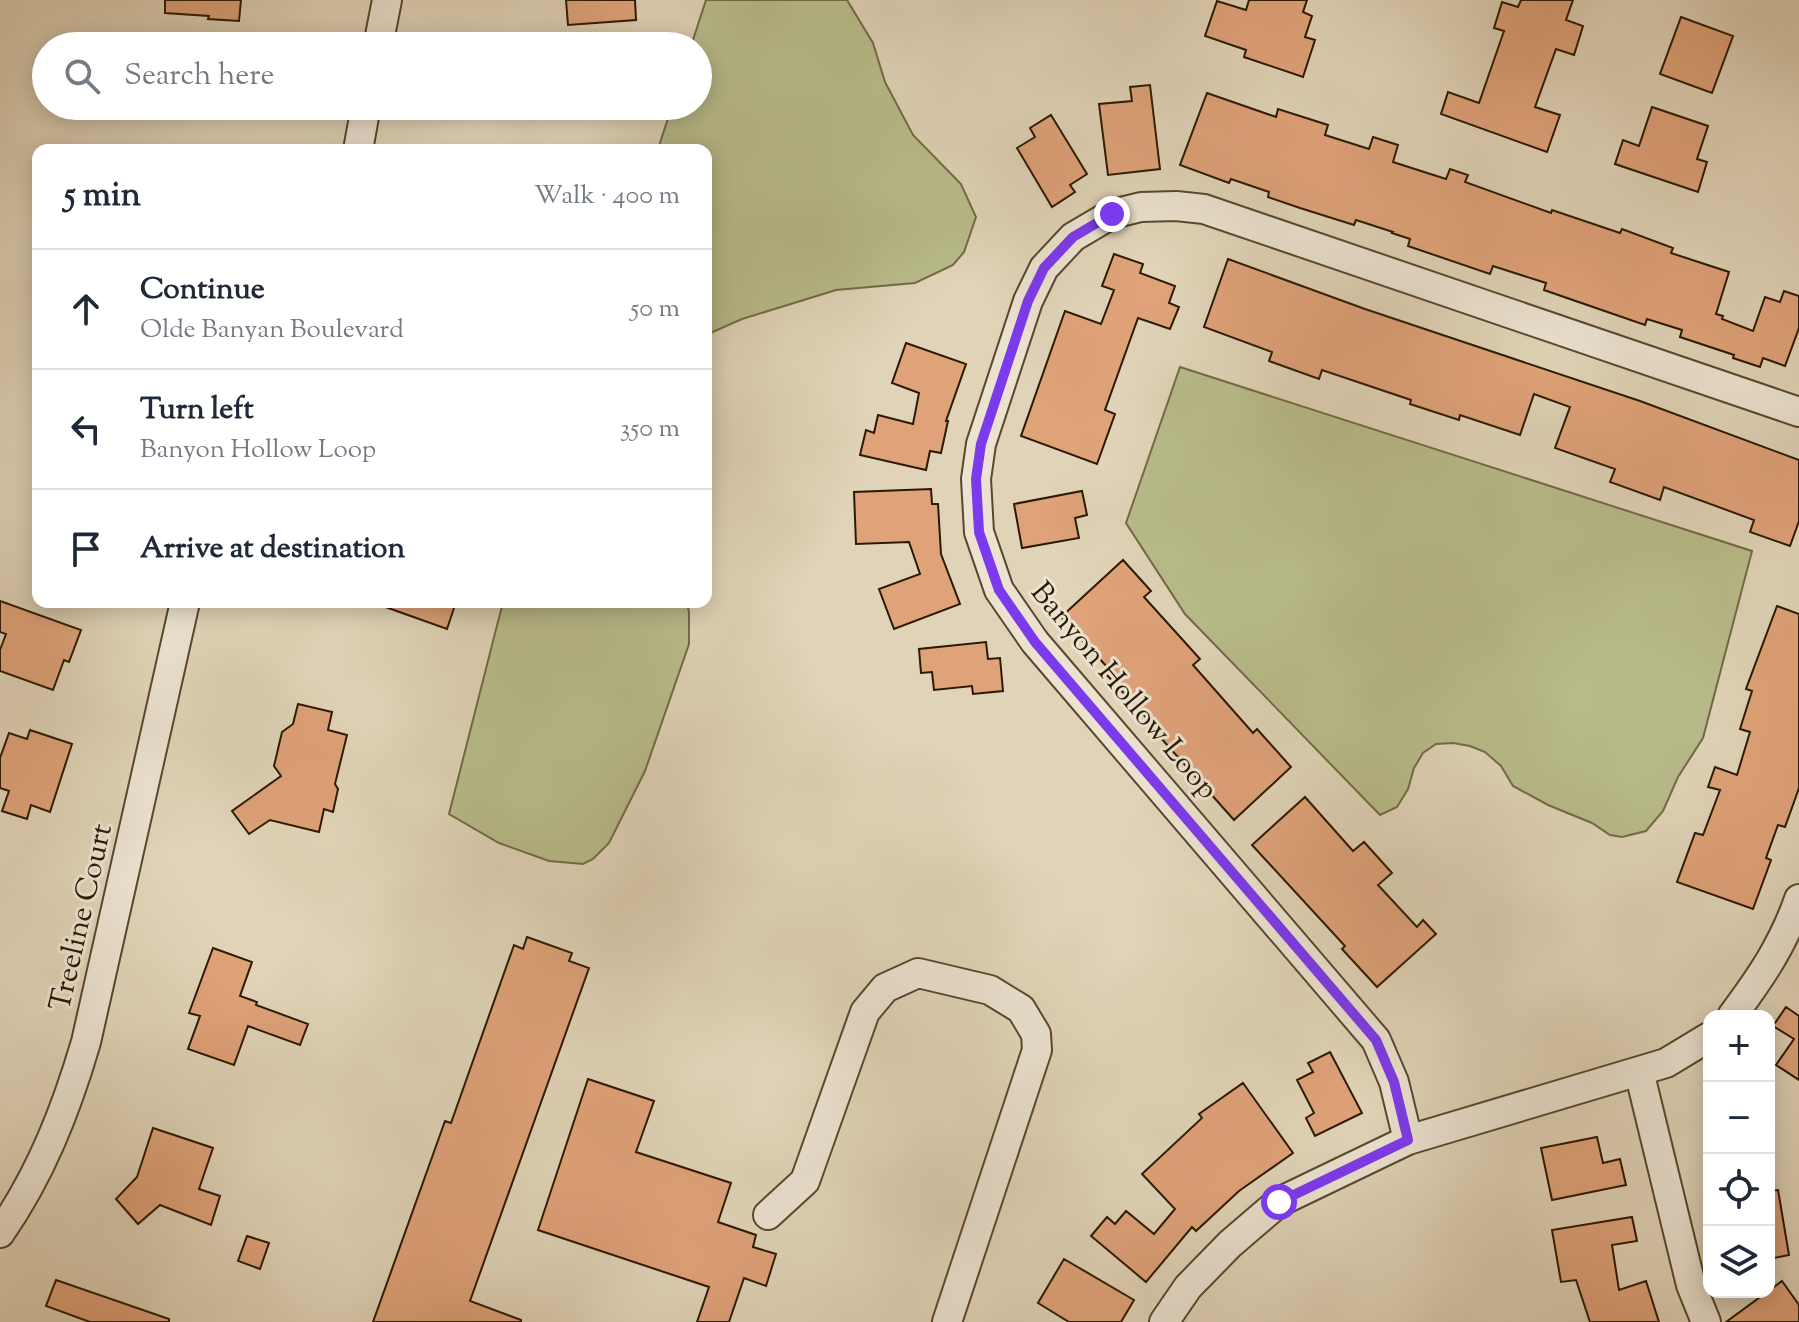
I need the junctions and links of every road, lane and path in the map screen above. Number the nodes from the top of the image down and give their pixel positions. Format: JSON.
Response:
{"nodes":[{"id":1,"x":387,"y":0,"type":"edge"},
{"id":2,"x":381,"y":32,"type":"edge"},
{"id":3,"x":363,"y":120,"type":"edge"},
{"id":4,"x":359,"y":144,"type":"edge"},
{"id":5,"x":1799,"y":412,"type":"edge"},
{"id":6,"x":184,"y":608,"type":"edge"},
{"id":7,"x":1799,"y":899,"type":"edge"},
{"id":8,"x":1736,"y":1010,"type":"edge"},
{"id":9,"x":1703,"y":1041,"type":"edge"},
{"id":10,"x":1639,"y":1071,"type":"junction"},
{"id":11,"x":1408,"y":1140,"type":"junction"},
{"id":12,"x":768,"y":1215,"type":"dead end"},
{"id":13,"x":0,"y":1233,"type":"edge"},
{"id":14,"x":947,"y":1322,"type":"edge"},
{"id":15,"x":1164,"y":1322,"type":"edge"},
{"id":16,"x":1706,"y":1322,"type":"edge"}],
"edges":[{"from":1,"to":2,"type":"street"},
{"from":3,"to":4,"type":"street"},
{"from":5,"to":11,"type":"street","name":"Banyon Hollow Loop"},
{"from":6,"to":13,"type":"street","name":"Treeline Court"},
{"from":7,"to":8,"type":"street"},
{"from":9,"to":10,"type":"street"},
{"from":10,"to":11,"type":"street"},
{"from":10,"to":16,"type":"street"},
{"from":11,"to":15,"type":"street"},
{"from":12,"to":14,"type":"street"}]}
